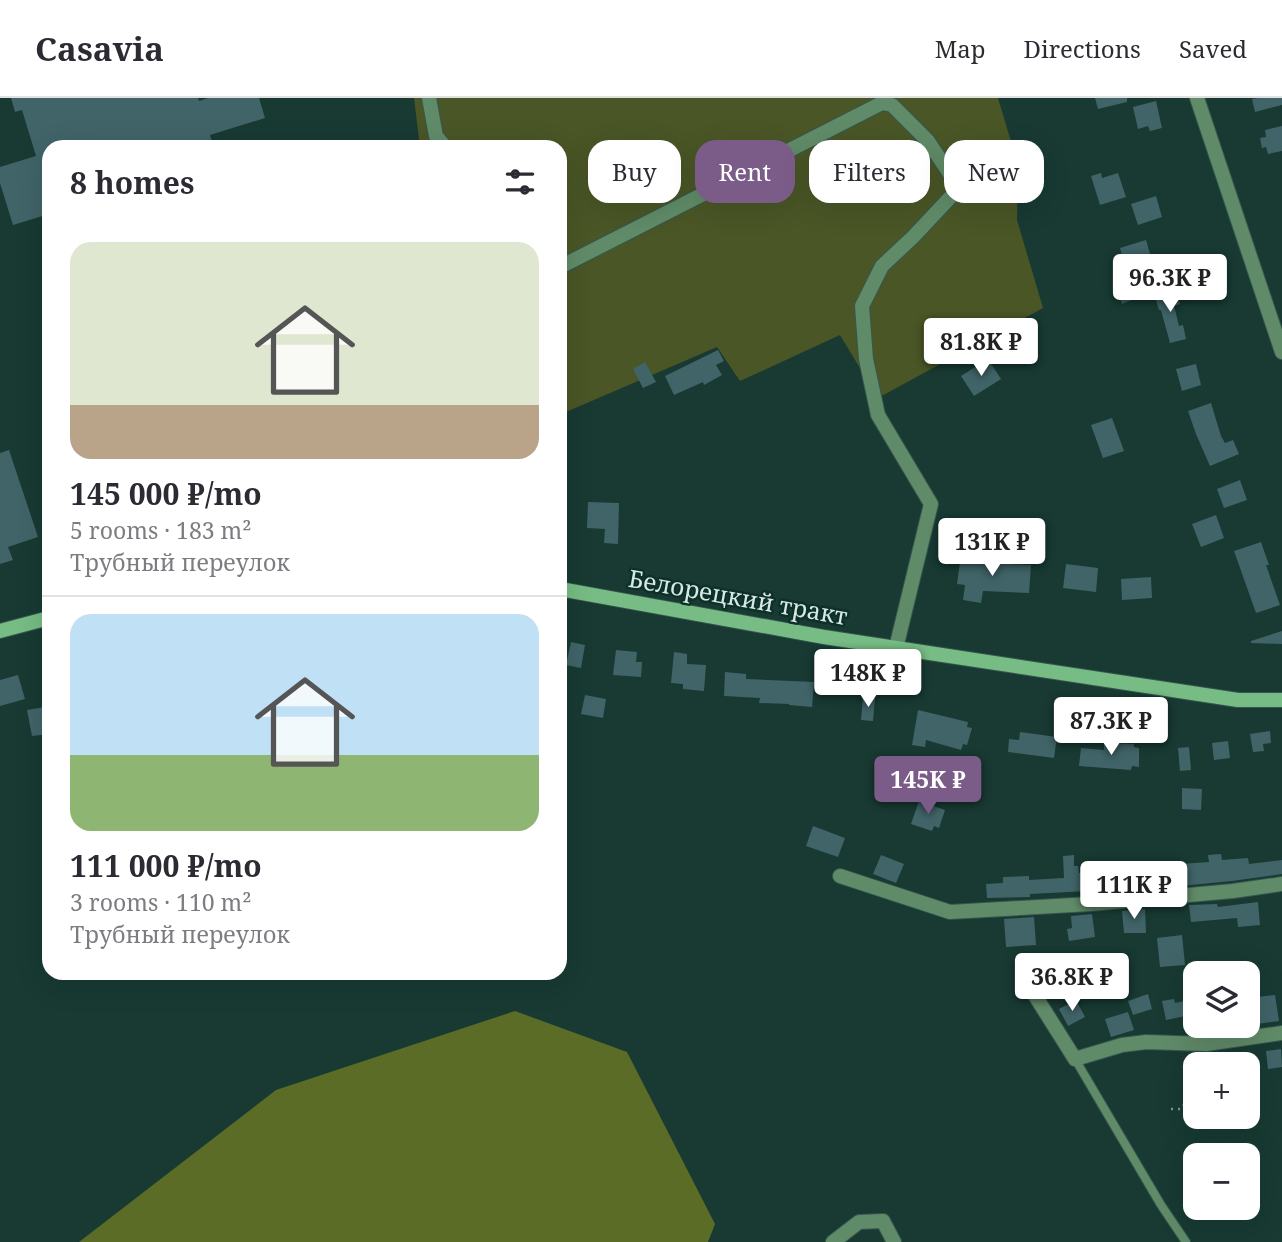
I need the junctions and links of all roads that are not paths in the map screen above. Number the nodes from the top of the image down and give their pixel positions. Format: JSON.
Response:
{"nodes":[{"id":1,"x":429,"y":98,"type":"edge"},
{"id":2,"x":1197,"y":98,"type":"edge"},
{"id":3,"x":881,"y":101,"type":"edge"},
{"id":4,"x":439,"y":140,"type":"edge"},
{"id":5,"x":567,"y":263,"type":"edge"},
{"id":6,"x":1282,"y":352,"type":"edge"},
{"id":7,"x":567,"y":590,"type":"edge"},
{"id":8,"x":42,"y":620,"type":"edge"},
{"id":9,"x":0,"y":631,"type":"edge"},
{"id":10,"x":896,"y":648,"type":"junction"},
{"id":11,"x":1282,"y":700,"type":"edge"},
{"id":12,"x":840,"y":876,"type":"dead end"},
{"id":13,"x":1282,"y":884,"type":"edge"},
{"id":14,"x":1029,"y":986,"type":"dead end"},
{"id":15,"x":1282,"y":1034,"type":"edge"},
{"id":16,"x":1075,"y":1059,"type":"junction"},
{"id":17,"x":833,"y":1242,"type":"edge"},
{"id":18,"x":894,"y":1242,"type":"edge"},
{"id":19,"x":1186,"y":1242,"type":"edge"}],
"edges":[{"from":1,"to":4,"type":"street"},
{"from":2,"to":6,"type":"street"},
{"from":3,"to":5,"type":"street"},
{"from":3,"to":10,"type":"street"},
{"from":7,"to":10,"type":"street","name":"Белорецкий тракт"},
{"from":8,"to":9,"type":"street"},
{"from":10,"to":11,"type":"street","name":"Белорецкий тракт"},
{"from":12,"to":13,"type":"street"},
{"from":14,"to":16,"type":"street"},
{"from":15,"to":16,"type":"street"},
{"from":16,"to":19,"type":"lane"},
{"from":17,"to":18,"type":"street"}]}
